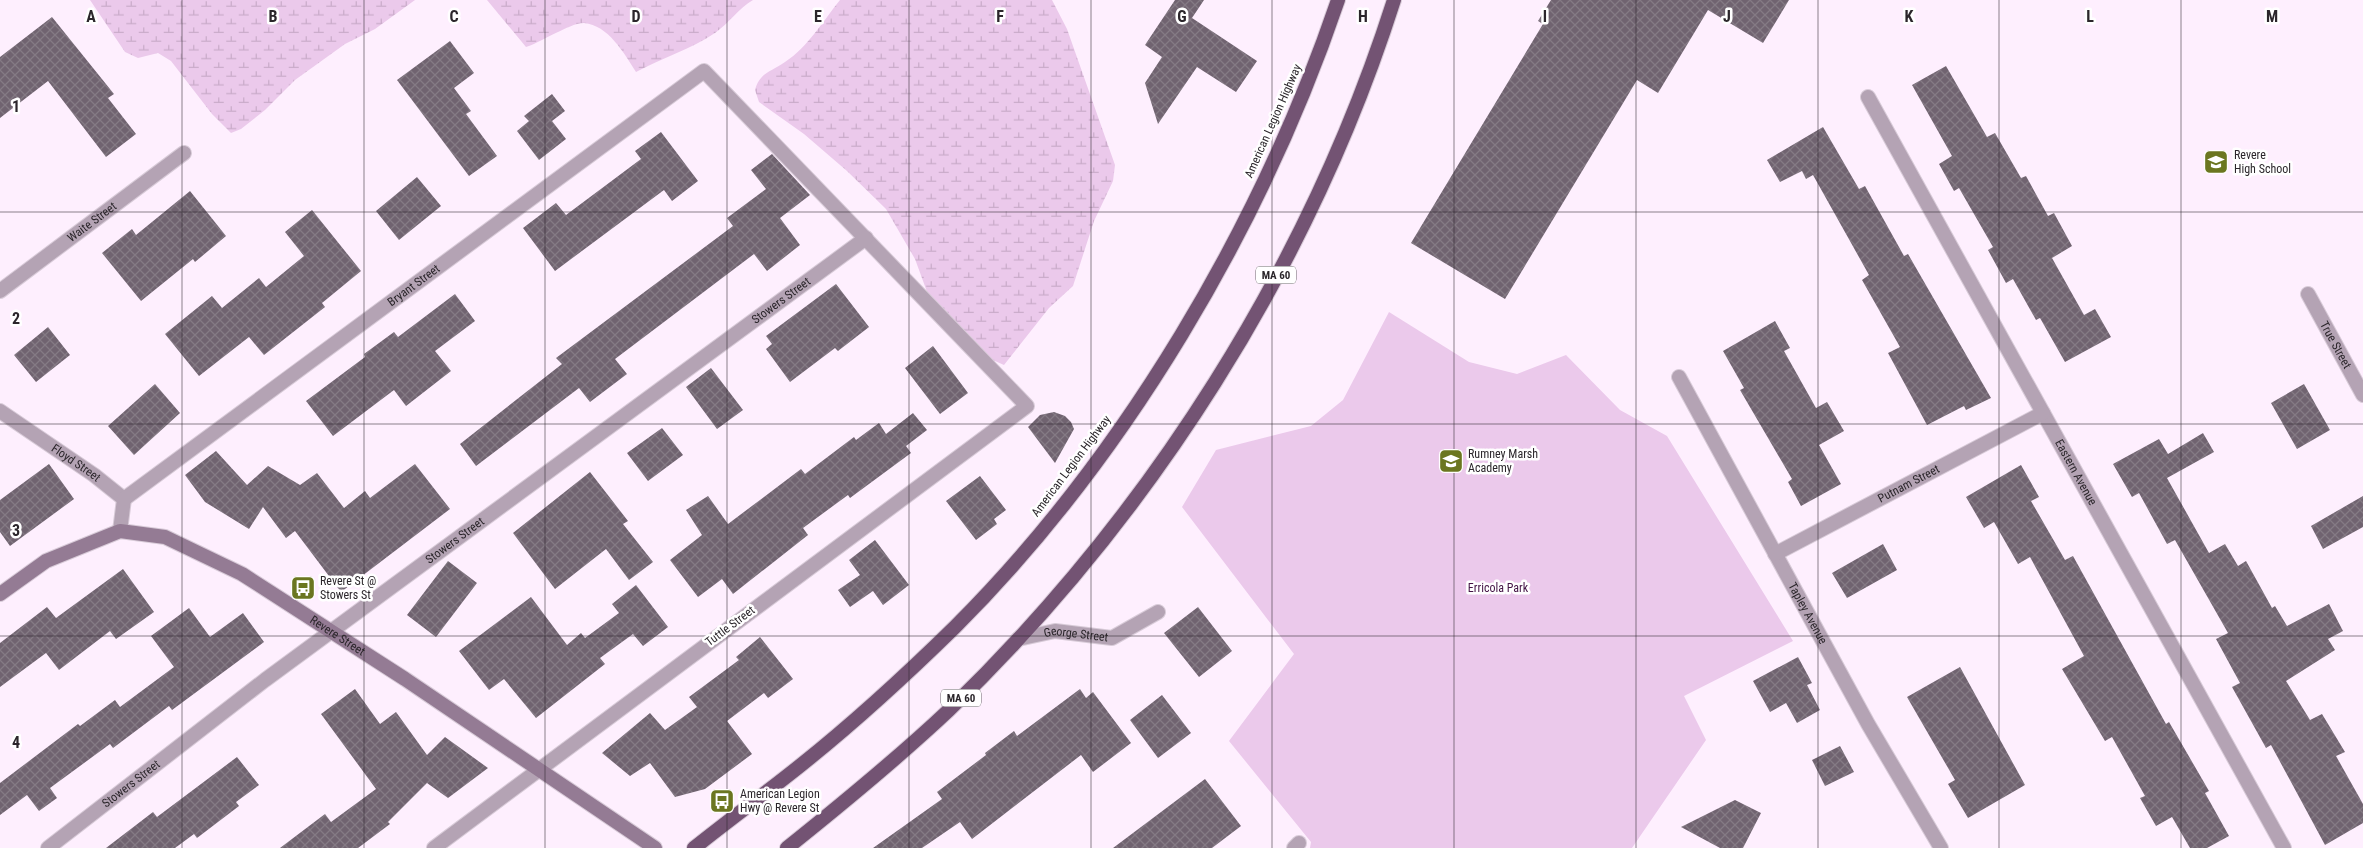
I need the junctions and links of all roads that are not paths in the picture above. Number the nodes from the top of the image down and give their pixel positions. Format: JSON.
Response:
{"nodes":[{"id":1,"x":1338,"y":0,"type":"edge"},
{"id":2,"x":1394,"y":0,"type":"edge"},
{"id":3,"x":1868,"y":97,"type":"dead end"},
{"id":4,"x":184,"y":154,"type":"dead end"},
{"id":5,"x":866,"y":238,"type":"junction"},
{"id":6,"x":0,"y":291,"type":"edge"},
{"id":7,"x":2308,"y":294,"type":"dead end"},
{"id":8,"x":1679,"y":376,"type":"dead end"},
{"id":9,"x":2363,"y":395,"type":"edge"},
{"id":10,"x":0,"y":411,"type":"edge"},
{"id":11,"x":2043,"y":413,"type":"junction"},
{"id":12,"x":124,"y":499,"type":"junction"},
{"id":13,"x":120,"y":531,"type":"junction"},
{"id":14,"x":1775,"y":554,"type":"junction"},
{"id":15,"x":0,"y":594,"type":"edge"},
{"id":16,"x":1158,"y":612,"type":"dead end"},
{"id":17,"x":331,"y":632,"type":"junction"},
{"id":18,"x":1018,"y":639,"type":"junction"},
{"id":19,"x":538,"y":769,"type":"junction"},
{"id":20,"x":48,"y":848,"type":"edge"},
{"id":21,"x":434,"y":848,"type":"edge"},
{"id":22,"x":655,"y":848,"type":"edge"},
{"id":23,"x":694,"y":848,"type":"edge"},
{"id":24,"x":787,"y":848,"type":"edge"},
{"id":25,"x":1941,"y":848,"type":"edge"},
{"id":26,"x":2284,"y":848,"type":"edge"}],
"edges":[{"from":1,"to":23,"type":"highway","name":"American Legion Highway"},
{"from":2,"to":18,"type":"highway","number":"MA 60"},
{"from":3,"to":11,"type":"street","name":"Eastern Avenue"},
{"from":4,"to":6,"type":"street","name":"Waite Street"},
{"from":5,"to":12,"type":"street","name":"Bryant Street"},
{"from":5,"to":17,"type":"street","name":"Stowers Street"},
{"from":5,"to":19,"type":"street","name":"Tuttle Street"},
{"from":7,"to":9,"type":"street","name":"True Street"},
{"from":8,"to":14,"type":"street","name":"Tapley Avenue"},
{"from":10,"to":12,"type":"street","name":"Floyd Street"},
{"from":11,"to":14,"type":"street","name":"Putnam Street"},
{"from":11,"to":26,"type":"street","name":"Eastern Avenue"},
{"from":12,"to":13,"type":"street"},
{"from":13,"to":15,"type":"main road"},
{"from":13,"to":17,"type":"main road","name":"Revere Street"},
{"from":14,"to":25,"type":"street","name":"Tapley Avenue"},
{"from":16,"to":18,"type":"street","name":"George Street"},
{"from":17,"to":19,"type":"main road","name":"Revere Street"},
{"from":17,"to":20,"type":"street","name":"Stowers Street"},
{"from":18,"to":24,"type":"highway","number":"MA 60"},
{"from":19,"to":21,"type":"street","name":"Tuttle Street"},
{"from":19,"to":22,"type":"main road","name":"Revere Street"}]}
